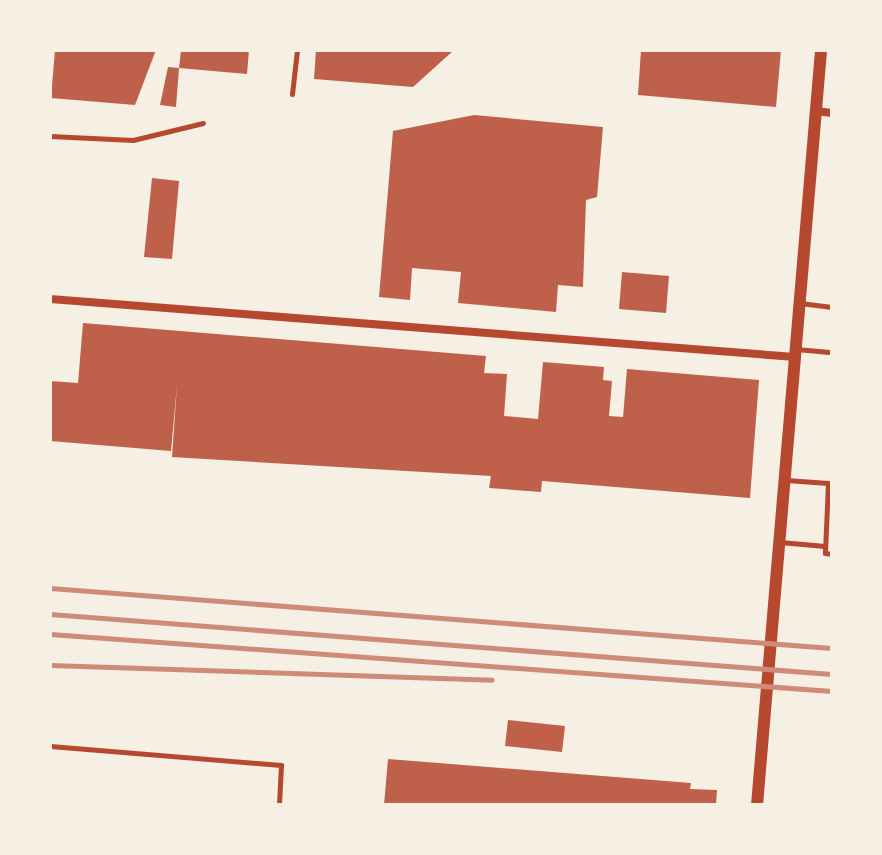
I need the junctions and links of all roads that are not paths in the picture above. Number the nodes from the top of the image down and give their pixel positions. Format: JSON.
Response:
{"nodes":[{"id":1,"x":297,"y":50,"type":"edge"},
{"id":2,"x":821,"y":50,"type":"edge"},
{"id":3,"x":292,"y":94,"type":"dead end"},
{"id":4,"x":815,"y":111,"type":"junction"},
{"id":5,"x":832,"y":113,"type":"edge"},
{"id":6,"x":203,"y":123,"type":"dead end"},
{"id":7,"x":50,"y":136,"type":"edge"},
{"id":8,"x":50,"y":299,"type":"edge"},
{"id":9,"x":799,"y":303,"type":"junction"},
{"id":10,"x":832,"y":307,"type":"edge"},
{"id":11,"x":832,"y":352,"type":"edge"},
{"id":12,"x":795,"y":353,"type":"junction"},
{"id":13,"x":784,"y":480,"type":"junction"},
{"id":14,"x":779,"y":542,"type":"junction"},
{"id":15,"x":825,"y":546,"type":"junction"},
{"id":16,"x":832,"y":554,"type":"edge"},
{"id":17,"x":50,"y":746,"type":"edge"},
{"id":18,"x":279,"y":805,"type":"edge"},
{"id":19,"x":757,"y":805,"type":"edge"}],
"edges":[{"from":1,"to":3,"type":"lane"},
{"from":2,"to":4,"type":"street"},
{"from":4,"to":5,"type":"street"},
{"from":4,"to":9,"type":"street"},
{"from":6,"to":7,"type":"lane"},
{"from":8,"to":12,"type":"street"},
{"from":9,"to":10,"type":"lane"},
{"from":9,"to":12,"type":"street"},
{"from":11,"to":12,"type":"lane"},
{"from":12,"to":13,"type":"street"},
{"from":13,"to":14,"type":"street"},
{"from":13,"to":15,"type":"lane"},
{"from":14,"to":15,"type":"lane"},
{"from":14,"to":19,"type":"street"},
{"from":15,"to":16,"type":"lane"},
{"from":17,"to":18,"type":"lane"}]}
